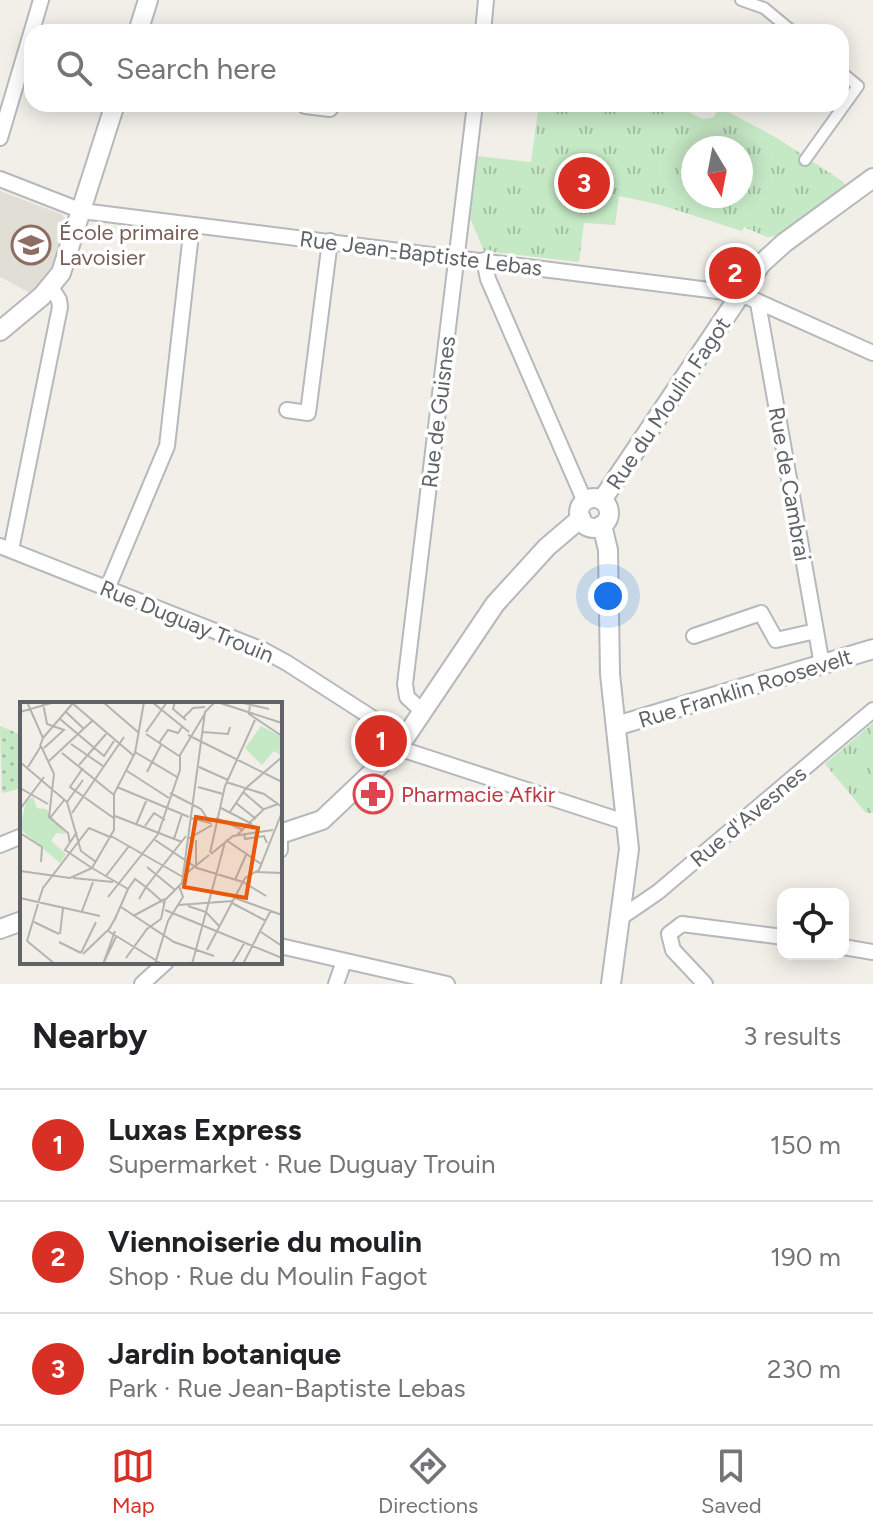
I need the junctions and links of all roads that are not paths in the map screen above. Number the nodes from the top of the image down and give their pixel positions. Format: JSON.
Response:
{"nodes":[{"id":1,"x":41,"y":0,"type":"edge"},
{"id":2,"x":148,"y":0,"type":"edge"},
{"id":3,"x":486,"y":0,"type":"edge"},
{"id":4,"x":741,"y":0,"type":"edge"},
{"id":5,"x":34,"y":24,"type":"edge"},
{"id":6,"x":140,"y":24,"type":"edge"},
{"id":7,"x":484,"y":24,"type":"edge"},
{"id":8,"x":783,"y":24,"type":"edge"},
{"id":9,"x":24,"y":57,"type":"edge"},
{"id":10,"x":849,"y":79,"type":"edge"},
{"id":11,"x":849,"y":99,"type":"edge"},
{"id":12,"x":113,"y":112,"type":"edge"},
{"id":13,"x":474,"y":112,"type":"edge"},
{"id":14,"x":839,"y":112,"type":"edge"},
{"id":15,"x":0,"y":138,"type":"edge"},
{"id":16,"x":805,"y":160,"type":"dead end"},
{"id":17,"x":873,"y":178,"type":"edge"},
{"id":18,"x":0,"y":179,"type":"edge"},
{"id":19,"x":82,"y":211,"type":"junction"},
{"id":20,"x":192,"y":225,"type":"junction"},
{"id":21,"x":330,"y":241,"type":"junction"},
{"id":22,"x":457,"y":257,"type":"junction"},
{"id":23,"x":484,"y":260,"type":"junction"},
{"id":24,"x":51,"y":287,"type":"junction"},
{"id":25,"x":750,"y":298,"type":"junction"},
{"id":26,"x":0,"y":331,"type":"edge"},
{"id":27,"x":873,"y":353,"type":"edge"},
{"id":28,"x":287,"y":410,"type":"dead end"},
{"id":29,"x":589,"y":507,"type":"junction"},
{"id":30,"x":6,"y":548,"type":"edge"},
{"id":31,"x":107,"y":589,"type":"junction"},
{"id":32,"x":816,"y":631,"type":"junction"},
{"id":33,"x":694,"y":636,"type":"dead end"},
{"id":34,"x":873,"y":649,"type":"edge"},
{"id":35,"x":822,"y":665,"type":"junction"},
{"id":36,"x":873,"y":710,"type":"edge"},
{"id":37,"x":423,"y":712,"type":"junction"},
{"id":38,"x":616,"y":726,"type":"junction"},
{"id":39,"x":402,"y":744,"type":"junction"},
{"id":40,"x":628,"y":823,"type":"junction"},
{"id":41,"x":282,"y":836,"type":"edge"},
{"id":42,"x":20,"y":837,"type":"edge"},
{"id":43,"x":0,"y":845,"type":"edge"},
{"id":44,"x":620,"y":918,"type":"junction"},
{"id":45,"x":20,"y":922,"type":"edge"},
{"id":46,"x":0,"y":929,"type":"edge"},
{"id":47,"x":777,"y":936,"type":"edge"},
{"id":48,"x":282,"y":946,"type":"edge"},
{"id":49,"x":849,"y":948,"type":"edge"},
{"id":50,"x":873,"y":952,"type":"edge"},
{"id":51,"x":344,"y":961,"type":"junction"},
{"id":52,"x":164,"y":964,"type":"edge"},
{"id":53,"x":142,"y":984,"type":"edge"},
{"id":54,"x":336,"y":984,"type":"edge"},
{"id":55,"x":447,"y":984,"type":"edge"},
{"id":56,"x":611,"y":984,"type":"edge"},
{"id":57,"x":705,"y":984,"type":"edge"}],
"edges":[{"from":1,"to":5,"type":"street"},
{"from":2,"to":6,"type":"street"},
{"from":3,"to":7,"type":"street"},
{"from":4,"to":8,"type":"street"},
{"from":9,"to":15,"type":"street"},
{"from":10,"to":11,"type":"street"},
{"from":12,"to":19,"type":"street"},
{"from":13,"to":22,"type":"street","name":"Rue de Guisnes"},
{"from":14,"to":16,"type":"street"},
{"from":17,"to":25,"type":"street","name":"Rue du Moulin Fagot"},
{"from":18,"to":19,"type":"street","name":"Rue Jean-Baptiste Lebas"},
{"from":19,"to":20,"type":"street","name":"Rue Jean-Baptiste Lebas"},
{"from":19,"to":24,"type":"street"},
{"from":20,"to":21,"type":"street","name":"Rue Jean-Baptiste Lebas"},
{"from":20,"to":31,"type":"street"},
{"from":21,"to":22,"type":"street","name":"Rue Jean-Baptiste Lebas"},
{"from":21,"to":28,"type":"street"},
{"from":22,"to":23,"type":"street","name":"Rue Jean-Baptiste Lebas"},
{"from":22,"to":37,"type":"street","name":"Rue de Guisnes"},
{"from":23,"to":25,"type":"street","name":"Rue Jean-Baptiste Lebas"},
{"from":23,"to":29,"type":"street"},
{"from":24,"to":26,"type":"street"},
{"from":24,"to":30,"type":"street"},
{"from":25,"to":27,"type":"street","name":"Rue Jean-Baptiste Lebas"},
{"from":25,"to":29,"type":"street","name":"Rue du Moulin Fagot"},
{"from":25,"to":32,"type":"street","name":"Rue de Cambrai"},
{"from":29,"to":37,"type":"street","name":"Rue du Moulin Fagot"},
{"from":29,"to":38,"type":"street"},
{"from":30,"to":31,"type":"street","name":"Rue Duguay Trouin"},
{"from":31,"to":39,"type":"street","name":"Rue Duguay Trouin"},
{"from":32,"to":33,"type":"street"},
{"from":32,"to":35,"type":"street","name":"Rue de Cambrai"},
{"from":34,"to":35,"type":"street","name":"Rue Franklin Roosevelt"},
{"from":35,"to":38,"type":"street","name":"Rue Franklin Roosevelt"},
{"from":36,"to":44,"type":"street","name":"Rue d'Avesnes"},
{"from":37,"to":39,"type":"street","name":"Rue du Moulin Fagot"},
{"from":38,"to":40,"type":"street"},
{"from":39,"to":40,"type":"street","name":"Rue Duguay Trouin"},
{"from":39,"to":41,"type":"street","name":"Rue du Moulin Fagot"},
{"from":40,"to":44,"type":"street"},
{"from":42,"to":43,"type":"street"},
{"from":44,"to":56,"type":"street"},
{"from":45,"to":46,"type":"street"},
{"from":47,"to":57,"type":"street"},
{"from":48,"to":51,"type":"street"},
{"from":49,"to":50,"type":"street"},
{"from":51,"to":54,"type":"street"},
{"from":51,"to":55,"type":"street"},
{"from":52,"to":53,"type":"street"}]}
